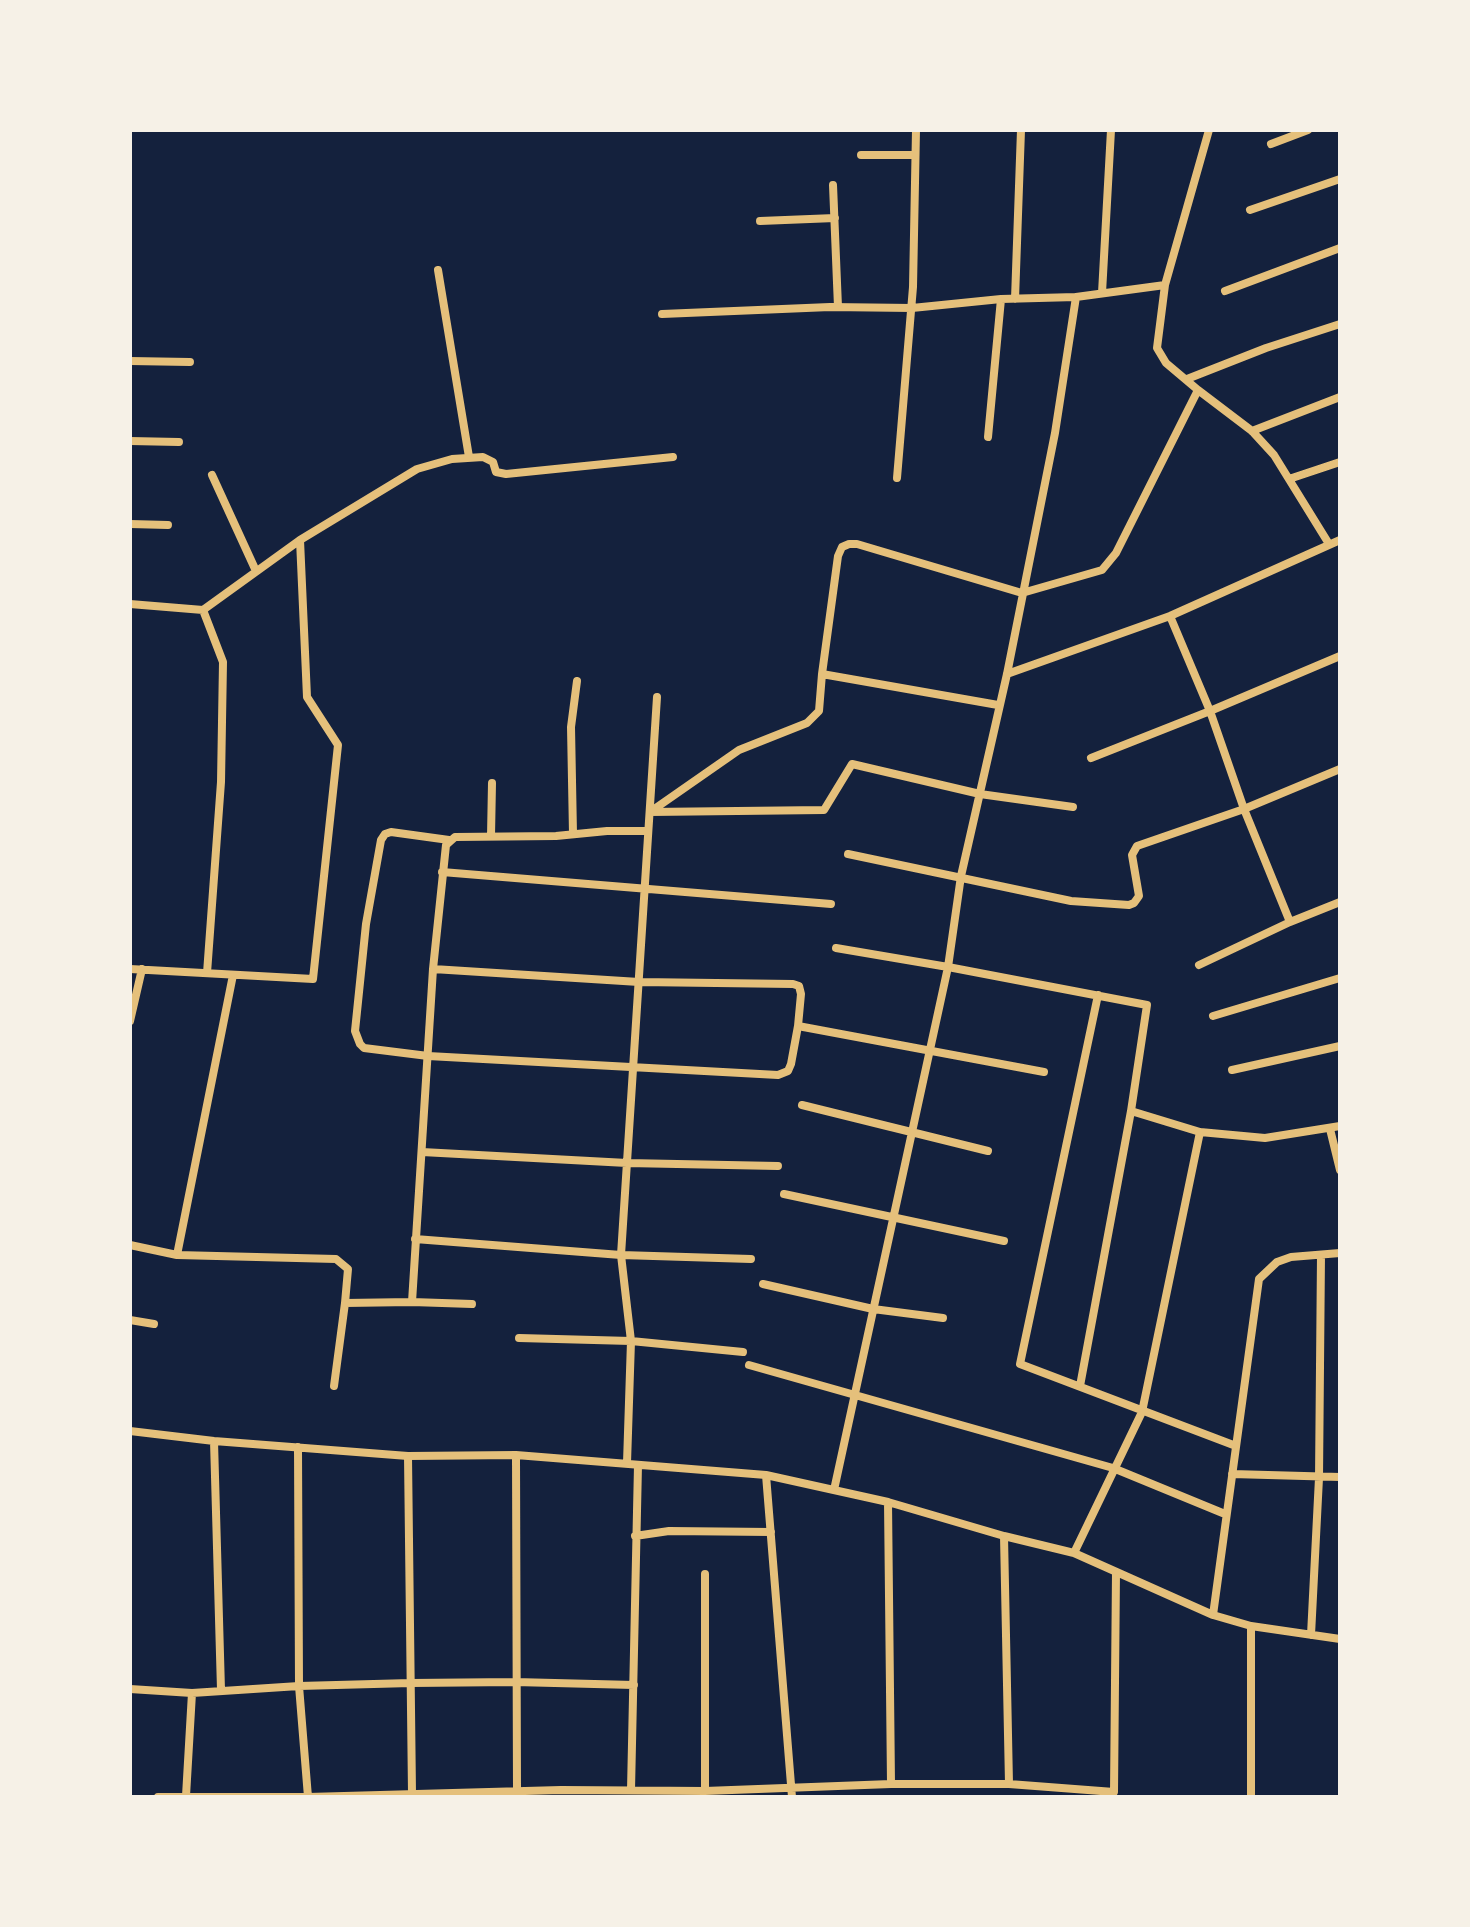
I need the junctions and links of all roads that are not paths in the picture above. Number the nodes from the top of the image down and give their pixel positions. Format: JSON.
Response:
{"nodes":[{"id":1,"x":916,"y":130,"type":"edge"},
{"id":2,"x":1021,"y":130,"type":"edge"},
{"id":3,"x":1111,"y":130,"type":"edge"},
{"id":4,"x":1209,"y":130,"type":"edge"},
{"id":5,"x":1308,"y":130,"type":"edge"},
{"id":6,"x":1271,"y":144,"type":"dead end"},
{"id":7,"x":861,"y":155,"type":"dead end"},
{"id":8,"x":915,"y":155,"type":"junction"},
{"id":9,"x":1340,"y":179,"type":"edge"},
{"id":10,"x":833,"y":185,"type":"dead end"},
{"id":11,"x":1250,"y":210,"type":"dead end"},
{"id":12,"x":835,"y":218,"type":"junction"},
{"id":13,"x":760,"y":221,"type":"dead end"},
{"id":14,"x":1340,"y":248,"type":"edge"},
{"id":15,"x":438,"y":270,"type":"dead end"},
{"id":16,"x":1165,"y":285,"type":"junction"},
{"id":17,"x":1225,"y":291,"type":"dead end"},
{"id":18,"x":1102,"y":293,"type":"junction"},
{"id":19,"x":1076,"y":297,"type":"junction"},
{"id":20,"x":1001,"y":299,"type":"junction"},
{"id":21,"x":1015,"y":299,"type":"junction"},
{"id":22,"x":838,"y":307,"type":"junction"},
{"id":23,"x":912,"y":308,"type":"junction"},
{"id":24,"x":662,"y":314,"type":"dead end"},
{"id":25,"x":1340,"y":324,"type":"edge"},
{"id":26,"x":130,"y":361,"type":"edge"},
{"id":27,"x":190,"y":362,"type":"dead end"},
{"id":28,"x":1187,"y":379,"type":"junction"},
{"id":29,"x":1198,"y":390,"type":"junction"},
{"id":30,"x":1340,"y":397,"type":"edge"},
{"id":31,"x":1252,"y":431,"type":"junction"},
{"id":32,"x":988,"y":437,"type":"dead end"},
{"id":33,"x":130,"y":441,"type":"edge"},
{"id":34,"x":179,"y":442,"type":"dead end"},
{"id":35,"x":469,"y":457,"type":"junction"},
{"id":36,"x":673,"y":457,"type":"dead end"},
{"id":37,"x":1340,"y":462,"type":"edge"},
{"id":38,"x":212,"y":475,"type":"dead end"},
{"id":39,"x":897,"y":478,"type":"dead end"},
{"id":40,"x":1289,"y":479,"type":"junction"},
{"id":41,"x":130,"y":524,"type":"edge"},
{"id":42,"x":168,"y":525,"type":"dead end"},
{"id":43,"x":300,"y":540,"type":"junction"},
{"id":44,"x":1340,"y":540,"type":"edge"},
{"id":45,"x":1329,"y":544,"type":"junction"},
{"id":46,"x":256,"y":571,"type":"junction"},
{"id":47,"x":1022,"y":593,"type":"junction"},
{"id":48,"x":130,"y":604,"type":"edge"},
{"id":49,"x":203,"y":610,"type":"junction"},
{"id":50,"x":1170,"y":616,"type":"junction"},
{"id":51,"x":1340,"y":656,"type":"edge"},
{"id":52,"x":822,"y":674,"type":"junction"},
{"id":53,"x":1007,"y":674,"type":"junction"},
{"id":54,"x":577,"y":681,"type":"dead end"},
{"id":55,"x":657,"y":697,"type":"dead end"},
{"id":56,"x":998,"y":705,"type":"junction"},
{"id":57,"x":1210,"y":711,"type":"junction"},
{"id":58,"x":1091,"y":758,"type":"dead end"},
{"id":59,"x":1340,"y":769,"type":"edge"},
{"id":60,"x":492,"y":783,"type":"dead end"},
{"id":61,"x":980,"y":794,"type":"junction"},
{"id":62,"x":1073,"y":807,"type":"dead end"},
{"id":63,"x":1244,"y":809,"type":"junction"},
{"id":64,"x":650,"y":812,"type":"junction"},
{"id":65,"x":648,"y":831,"type":"junction"},
{"id":66,"x":573,"y":834,"type":"junction"},
{"id":67,"x":491,"y":836,"type":"junction"},
{"id":68,"x":449,"y":840,"type":"junction"},
{"id":69,"x":848,"y":854,"type":"dead end"},
{"id":70,"x":442,"y":872,"type":"junction"},
{"id":71,"x":961,"y":876,"type":"junction"},
{"id":72,"x":645,"y":889,"type":"junction"},
{"id":73,"x":1340,"y":902,"type":"edge"},
{"id":74,"x":831,"y":904,"type":"dead end"},
{"id":75,"x":1290,"y":922,"type":"junction"},
{"id":76,"x":836,"y":948,"type":"dead end"},
{"id":77,"x":1199,"y":965,"type":"dead end"},
{"id":78,"x":948,"y":967,"type":"junction"},
{"id":79,"x":130,"y":969,"type":"edge"},
{"id":80,"x":142,"y":969,"type":"junction"},
{"id":81,"x":433,"y":969,"type":"junction"},
{"id":82,"x":207,"y":973,"type":"junction"},
{"id":83,"x":233,"y":975,"type":"junction"},
{"id":84,"x":1340,"y":978,"type":"edge"},
{"id":85,"x":639,"y":982,"type":"junction"},
{"id":86,"x":1098,"y":995,"type":"junction"},
{"id":87,"x":1213,"y":1016,"type":"dead end"},
{"id":88,"x":130,"y":1021,"type":"edge"},
{"id":89,"x":798,"y":1026,"type":"junction"},
{"id":90,"x":1340,"y":1046,"type":"edge"},
{"id":91,"x":930,"y":1049,"type":"junction"},
{"id":92,"x":428,"y":1056,"type":"junction"},
{"id":93,"x":633,"y":1067,"type":"junction"},
{"id":94,"x":1232,"y":1070,"type":"dead end"},
{"id":95,"x":1044,"y":1072,"type":"dead end"},
{"id":96,"x":802,"y":1105,"type":"dead end"},
{"id":97,"x":1131,"y":1111,"type":"junction"},
{"id":98,"x":1340,"y":1126,"type":"edge"},
{"id":99,"x":1330,"y":1129,"type":"junction"},
{"id":100,"x":1200,"y":1132,"type":"junction"},
{"id":101,"x":913,"y":1133,"type":"junction"},
{"id":102,"x":988,"y":1151,"type":"dead end"},
{"id":103,"x":422,"y":1152,"type":"junction"},
{"id":104,"x":627,"y":1163,"type":"junction"},
{"id":105,"x":778,"y":1166,"type":"dead end"},
{"id":106,"x":1340,"y":1170,"type":"edge"},
{"id":107,"x":784,"y":1194,"type":"dead end"},
{"id":108,"x":893,"y":1217,"type":"junction"},
{"id":109,"x":415,"y":1239,"type":"junction"},
{"id":110,"x":1004,"y":1241,"type":"dead end"},
{"id":111,"x":130,"y":1245,"type":"edge"},
{"id":112,"x":1340,"y":1253,"type":"edge"},
{"id":113,"x":177,"y":1255,"type":"junction"},
{"id":114,"x":621,"y":1255,"type":"junction"},
{"id":115,"x":1321,"y":1255,"type":"junction"},
{"id":116,"x":751,"y":1259,"type":"dead end"},
{"id":117,"x":763,"y":1284,"type":"dead end"},
{"id":118,"x":412,"y":1302,"type":"junction"},
{"id":119,"x":345,"y":1303,"type":"junction"},
{"id":120,"x":472,"y":1304,"type":"dead end"},
{"id":121,"x":873,"y":1309,"type":"junction"},
{"id":122,"x":943,"y":1318,"type":"dead end"},
{"id":123,"x":130,"y":1320,"type":"edge"},
{"id":124,"x":154,"y":1324,"type":"dead end"},
{"id":125,"x":519,"y":1338,"type":"dead end"},
{"id":126,"x":631,"y":1341,"type":"junction"},
{"id":127,"x":743,"y":1352,"type":"dead end"},
{"id":128,"x":749,"y":1365,"type":"dead end"},
{"id":129,"x":334,"y":1386,"type":"dead end"},
{"id":130,"x":1080,"y":1386,"type":"junction"},
{"id":131,"x":855,"y":1394,"type":"junction"},
{"id":132,"x":1142,"y":1412,"type":"junction"},
{"id":133,"x":130,"y":1431,"type":"edge"},
{"id":134,"x":214,"y":1441,"type":"junction"},
{"id":135,"x":1236,"y":1446,"type":"junction"},
{"id":136,"x":298,"y":1447,"type":"junction"},
{"id":137,"x":516,"y":1455,"type":"junction"},
{"id":138,"x":408,"y":1456,"type":"junction"},
{"id":139,"x":627,"y":1463,"type":"junction"},
{"id":140,"x":638,"y":1465,"type":"junction"},
{"id":141,"x":1113,"y":1468,"type":"junction"},
{"id":142,"x":1232,"y":1474,"type":"junction"},
{"id":143,"x":766,"y":1475,"type":"junction"},
{"id":144,"x":1340,"y":1477,"type":"edge"},
{"id":145,"x":1319,"y":1478,"type":"junction"},
{"id":146,"x":834,"y":1490,"type":"junction"},
{"id":147,"x":888,"y":1502,"type":"junction"},
{"id":148,"x":1225,"y":1514,"type":"junction"},
{"id":149,"x":771,"y":1532,"type":"junction"},
{"id":150,"x":635,"y":1536,"type":"junction"},
{"id":151,"x":1004,"y":1536,"type":"junction"},
{"id":152,"x":1074,"y":1553,"type":"junction"},
{"id":153,"x":1116,"y":1572,"type":"junction"},
{"id":154,"x":705,"y":1574,"type":"dead end"},
{"id":155,"x":1213,"y":1615,"type":"junction"},
{"id":156,"x":1251,"y":1626,"type":"junction"},
{"id":157,"x":1311,"y":1635,"type":"junction"},
{"id":158,"x":1340,"y":1639,"type":"edge"},
{"id":159,"x":515,"y":1682,"type":"junction"},
{"id":160,"x":411,"y":1683,"type":"junction"},
{"id":161,"x":634,"y":1685,"type":"junction"},
{"id":162,"x":299,"y":1686,"type":"junction"},
{"id":163,"x":130,"y":1689,"type":"edge"},
{"id":164,"x":221,"y":1690,"type":"junction"},
{"id":165,"x":192,"y":1693,"type":"junction"},
{"id":166,"x":891,"y":1784,"type":"junction"},
{"id":167,"x":1009,"y":1784,"type":"junction"},
{"id":168,"x":631,"y":1790,"type":"junction"},
{"id":169,"x":517,"y":1791,"type":"junction"},
{"id":170,"x":412,"y":1793,"type":"junction"},
{"id":171,"x":562,"y":1793,"type":"edge"},
{"id":172,"x":792,"y":1793,"type":"edge"},
{"id":173,"x":705,"y":1794,"type":"edge"},
{"id":174,"x":1114,"y":1795,"type":"edge"},
{"id":175,"x":186,"y":1796,"type":"edge"},
{"id":176,"x":158,"y":1797,"type":"edge"},
{"id":177,"x":308,"y":1797,"type":"edge"},
{"id":178,"x":1251,"y":1797,"type":"edge"}],
"edges":[{"from":1,"to":8,"type":"street"},
{"from":2,"to":21,"type":"street"},
{"from":3,"to":18,"type":"street"},
{"from":4,"to":16,"type":"street"},
{"from":5,"to":6,"type":"street"},
{"from":7,"to":8,"type":"street"},
{"from":8,"to":23,"type":"street"},
{"from":9,"to":11,"type":"street"},
{"from":10,"to":12,"type":"street"},
{"from":12,"to":13,"type":"street"},
{"from":12,"to":22,"type":"street"},
{"from":14,"to":17,"type":"street"},
{"from":15,"to":35,"type":"street"},
{"from":16,"to":18,"type":"street"},
{"from":16,"to":28,"type":"street"},
{"from":18,"to":19,"type":"street"},
{"from":19,"to":21,"type":"street"},
{"from":19,"to":47,"type":"street"},
{"from":20,"to":21,"type":"street"},
{"from":20,"to":23,"type":"street"},
{"from":20,"to":32,"type":"street"},
{"from":22,"to":23,"type":"street"},
{"from":22,"to":24,"type":"street"},
{"from":23,"to":39,"type":"street"},
{"from":25,"to":28,"type":"street"},
{"from":26,"to":27,"type":"street"},
{"from":28,"to":29,"type":"street"},
{"from":29,"to":31,"type":"street"},
{"from":29,"to":47,"type":"street"},
{"from":30,"to":31,"type":"street"},
{"from":31,"to":40,"type":"street"},
{"from":33,"to":34,"type":"street"},
{"from":35,"to":36,"type":"street"},
{"from":35,"to":43,"type":"street"},
{"from":37,"to":40,"type":"street"},
{"from":38,"to":46,"type":"street"},
{"from":40,"to":45,"type":"street"},
{"from":41,"to":42,"type":"street"},
{"from":43,"to":46,"type":"street"},
{"from":43,"to":83,"type":"street"},
{"from":44,"to":45,"type":"street"},
{"from":45,"to":50,"type":"street"},
{"from":46,"to":49,"type":"street"},
{"from":47,"to":52,"type":"street"},
{"from":47,"to":53,"type":"street"},
{"from":48,"to":49,"type":"street"},
{"from":49,"to":82,"type":"street"},
{"from":50,"to":53,"type":"street"},
{"from":50,"to":57,"type":"street"},
{"from":51,"to":57,"type":"street"},
{"from":52,"to":56,"type":"street"},
{"from":52,"to":64,"type":"street"},
{"from":53,"to":56,"type":"street"},
{"from":54,"to":66,"type":"street"},
{"from":55,"to":64,"type":"street"},
{"from":56,"to":61,"type":"street"},
{"from":57,"to":58,"type":"street"},
{"from":57,"to":63,"type":"street"},
{"from":59,"to":63,"type":"street"},
{"from":60,"to":67,"type":"street"},
{"from":61,"to":62,"type":"street"},
{"from":61,"to":64,"type":"street"},
{"from":61,"to":71,"type":"street"},
{"from":63,"to":71,"type":"street"},
{"from":63,"to":75,"type":"street"},
{"from":64,"to":65,"type":"street"},
{"from":65,"to":66,"type":"street"},
{"from":65,"to":72,"type":"street"},
{"from":66,"to":67,"type":"street"},
{"from":67,"to":68,"type":"street"},
{"from":68,"to":70,"type":"street"},
{"from":68,"to":92,"type":"street"},
{"from":69,"to":71,"type":"street"},
{"from":70,"to":72,"type":"street"},
{"from":70,"to":81,"type":"street"},
{"from":71,"to":78,"type":"street"},
{"from":72,"to":74,"type":"street"},
{"from":72,"to":85,"type":"street"},
{"from":73,"to":75,"type":"street"},
{"from":75,"to":77,"type":"street"},
{"from":76,"to":78,"type":"street"},
{"from":78,"to":86,"type":"street"},
{"from":78,"to":91,"type":"street"},
{"from":79,"to":80,"type":"street"},
{"from":80,"to":82,"type":"street"},
{"from":80,"to":88,"type":"street"},
{"from":81,"to":85,"type":"street"},
{"from":81,"to":92,"type":"street"},
{"from":82,"to":83,"type":"street"},
{"from":83,"to":113,"type":"street"},
{"from":84,"to":87,"type":"street"},
{"from":85,"to":89,"type":"street"},
{"from":85,"to":93,"type":"street"},
{"from":86,"to":97,"type":"street"},
{"from":86,"to":130,"type":"street"},
{"from":89,"to":91,"type":"street"},
{"from":89,"to":93,"type":"street"},
{"from":90,"to":94,"type":"street"},
{"from":91,"to":95,"type":"street"},
{"from":91,"to":101,"type":"street"},
{"from":92,"to":93,"type":"street"},
{"from":92,"to":103,"type":"street"},
{"from":93,"to":104,"type":"street"},
{"from":96,"to":101,"type":"street"},
{"from":97,"to":100,"type":"street"},
{"from":97,"to":130,"type":"street"},
{"from":98,"to":99,"type":"street"},
{"from":99,"to":100,"type":"street"},
{"from":99,"to":106,"type":"street"},
{"from":100,"to":132,"type":"street"},
{"from":101,"to":102,"type":"street"},
{"from":101,"to":108,"type":"street"},
{"from":103,"to":104,"type":"street"},
{"from":103,"to":109,"type":"street"},
{"from":104,"to":105,"type":"street"},
{"from":104,"to":114,"type":"street"},
{"from":107,"to":108,"type":"street"},
{"from":108,"to":110,"type":"street"},
{"from":108,"to":121,"type":"street"},
{"from":109,"to":114,"type":"street"},
{"from":109,"to":118,"type":"street"},
{"from":111,"to":113,"type":"street"},
{"from":112,"to":115,"type":"street"},
{"from":113,"to":119,"type":"street"},
{"from":114,"to":116,"type":"street"},
{"from":114,"to":126,"type":"street"},
{"from":115,"to":135,"type":"street"},
{"from":115,"to":145,"type":"street"},
{"from":117,"to":121,"type":"street"},
{"from":118,"to":119,"type":"street"},
{"from":118,"to":120,"type":"street"},
{"from":119,"to":129,"type":"street"},
{"from":121,"to":122,"type":"street"},
{"from":121,"to":131,"type":"street"},
{"from":123,"to":124,"type":"street"},
{"from":125,"to":126,"type":"street"},
{"from":126,"to":127,"type":"street"},
{"from":126,"to":139,"type":"street"},
{"from":128,"to":131,"type":"street"},
{"from":130,"to":132,"type":"street"},
{"from":131,"to":141,"type":"street"},
{"from":131,"to":146,"type":"street"},
{"from":132,"to":135,"type":"street"},
{"from":132,"to":141,"type":"street"},
{"from":133,"to":134,"type":"street"},
{"from":134,"to":136,"type":"street"},
{"from":134,"to":164,"type":"street"},
{"from":135,"to":142,"type":"street"},
{"from":136,"to":138,"type":"street"},
{"from":136,"to":162,"type":"street"},
{"from":137,"to":138,"type":"street"},
{"from":137,"to":139,"type":"street"},
{"from":137,"to":159,"type":"street"},
{"from":138,"to":160,"type":"street"},
{"from":139,"to":140,"type":"street"},
{"from":140,"to":143,"type":"street"},
{"from":140,"to":150,"type":"street"},
{"from":141,"to":148,"type":"street"},
{"from":141,"to":152,"type":"street"},
{"from":142,"to":145,"type":"street"},
{"from":142,"to":148,"type":"street"},
{"from":143,"to":146,"type":"street"},
{"from":143,"to":149,"type":"street"},
{"from":144,"to":145,"type":"street"},
{"from":145,"to":157,"type":"street"},
{"from":146,"to":147,"type":"street"},
{"from":147,"to":151,"type":"street"},
{"from":147,"to":166,"type":"street"},
{"from":148,"to":155,"type":"street"},
{"from":149,"to":150,"type":"street"},
{"from":149,"to":172,"type":"street"},
{"from":150,"to":161,"type":"street"},
{"from":151,"to":152,"type":"street"},
{"from":151,"to":167,"type":"street"},
{"from":152,"to":153,"type":"street"},
{"from":153,"to":155,"type":"street"},
{"from":153,"to":174,"type":"street"},
{"from":154,"to":173,"type":"street"},
{"from":155,"to":156,"type":"street"},
{"from":156,"to":157,"type":"street"},
{"from":156,"to":178,"type":"street"},
{"from":157,"to":158,"type":"street"},
{"from":159,"to":160,"type":"street"},
{"from":159,"to":161,"type":"street"},
{"from":159,"to":169,"type":"street"},
{"from":160,"to":162,"type":"street"},
{"from":160,"to":170,"type":"street"},
{"from":161,"to":168,"type":"street"},
{"from":162,"to":164,"type":"street"},
{"from":162,"to":177,"type":"street"},
{"from":163,"to":165,"type":"street"},
{"from":164,"to":165,"type":"street"},
{"from":165,"to":175,"type":"street"},
{"from":166,"to":167,"type":"street"},
{"from":166,"to":172,"type":"street"},
{"from":167,"to":174,"type":"street"},
{"from":168,"to":171,"type":"street"},
{"from":168,"to":173,"type":"street"},
{"from":169,"to":170,"type":"street"},
{"from":169,"to":171,"type":"street"},
{"from":170,"to":177,"type":"street"},
{"from":172,"to":173,"type":"street"},
{"from":175,"to":176,"type":"street"},
{"from":175,"to":177,"type":"street"}]}
